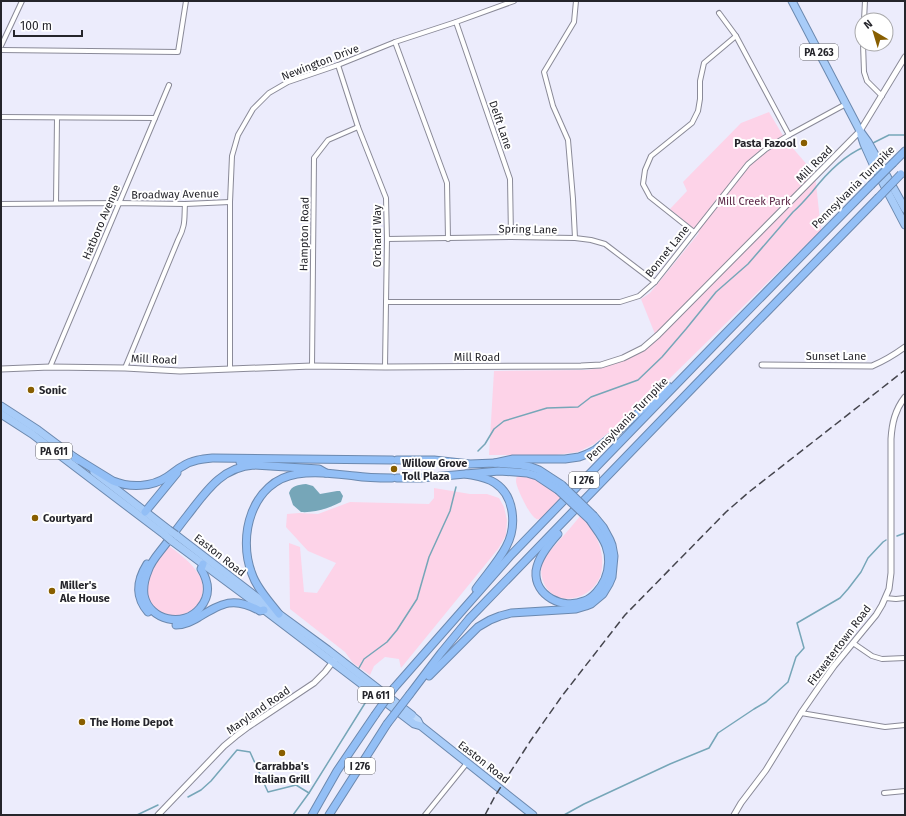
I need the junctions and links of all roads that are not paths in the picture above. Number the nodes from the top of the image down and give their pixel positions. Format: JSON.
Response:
{"nodes":[{"id":1,"x":22,"y":1,"type":"edge"},
{"id":2,"x":186,"y":1,"type":"edge"},
{"id":3,"x":514,"y":1,"type":"edge"},
{"id":4,"x":576,"y":1,"type":"edge"},
{"id":5,"x":865,"y":1,"type":"edge"},
{"id":6,"x":795,"y":2,"type":"edge"},
{"id":7,"x":864,"y":12,"type":"edge"},
{"id":8,"x":719,"y":13,"type":"dead end"},
{"id":9,"x":456,"y":22,"type":"junction"},
{"id":10,"x":736,"y":36,"type":"junction"},
{"id":11,"x":396,"y":42,"type":"junction"},
{"id":12,"x":1,"y":46,"type":"edge"},
{"id":13,"x":1,"y":50,"type":"edge"},
{"id":14,"x":864,"y":52,"type":"edge"},
{"id":15,"x":905,"y":57,"type":"edge"},
{"id":16,"x":338,"y":66,"type":"junction"},
{"id":17,"x":169,"y":85,"type":"dead end"},
{"id":18,"x":882,"y":96,"type":"junction"},
{"id":19,"x":846,"y":104,"type":"junction"},
{"id":20,"x":1,"y":117,"type":"edge"},
{"id":21,"x":57,"y":118,"type":"junction"},
{"id":22,"x":155,"y":118,"type":"junction"},
{"id":23,"x":358,"y":127,"type":"junction"},
{"id":24,"x":860,"y":131,"type":"junction"},
{"id":25,"x":789,"y":135,"type":"junction"},
{"id":26,"x":905,"y":151,"type":"edge"},
{"id":27,"x":876,"y":162,"type":"junction"},
{"id":28,"x":903,"y":172,"type":"edge"},
{"id":29,"x":230,"y":202,"type":"junction"},
{"id":30,"x":56,"y":203,"type":"junction"},
{"id":31,"x":119,"y":203,"type":"junction"},
{"id":32,"x":1,"y":204,"type":"edge"},
{"id":33,"x":185,"y":204,"type":"junction"},
{"id":34,"x":905,"y":209,"type":"edge"},
{"id":35,"x":905,"y":225,"type":"edge"},
{"id":36,"x":694,"y":232,"type":"junction"},
{"id":37,"x":511,"y":237,"type":"junction"},
{"id":38,"x":575,"y":238,"type":"junction"},
{"id":39,"x":387,"y":239,"type":"junction"},
{"id":40,"x":448,"y":239,"type":"junction"},
{"id":41,"x":655,"y":282,"type":"junction"},
{"id":42,"x":386,"y":302,"type":"junction"},
{"id":43,"x":723,"y":336,"type":"junction"},
{"id":44,"x":905,"y":347,"type":"edge"},
{"id":45,"x":312,"y":366,"type":"junction"},
{"id":46,"x":762,"y":366,"type":"dead end"},
{"id":47,"x":50,"y":367,"type":"junction"},
{"id":48,"x":385,"y":367,"type":"junction"},
{"id":49,"x":125,"y":368,"type":"junction"},
{"id":50,"x":1,"y":369,"type":"edge"},
{"id":51,"x":230,"y":369,"type":"junction"},
{"id":52,"x":905,"y":397,"type":"edge"},
{"id":53,"x":1,"y":406,"type":"edge"},
{"id":54,"x":1,"y":414,"type":"edge"},
{"id":55,"x":74,"y":458,"type":"junction"},
{"id":56,"x":255,"y":459,"type":"junction"},
{"id":57,"x":190,"y":462,"type":"junction"},
{"id":58,"x":495,"y":463,"type":"junction"},
{"id":59,"x":326,"y":473,"type":"junction"},
{"id":60,"x":466,"y":474,"type":"junction"},
{"id":61,"x":560,"y":488,"type":"junction"},
{"id":62,"x":588,"y":497,"type":"junction"},
{"id":63,"x":145,"y":512,"type":"junction"},
{"id":64,"x":592,"y":518,"type":"junction"},
{"id":65,"x":167,"y":533,"type":"junction"},
{"id":66,"x":174,"y":538,"type":"junction"},
{"id":67,"x":203,"y":564,"type":"junction"},
{"id":68,"x":885,"y":598,"type":"junction"},
{"id":69,"x":905,"y":598,"type":"edge"},
{"id":70,"x":264,"y":610,"type":"junction"},
{"id":71,"x":280,"y":614,"type":"junction"},
{"id":72,"x":448,"y":626,"type":"junction"},
{"id":73,"x":853,"y":643,"type":"junction"},
{"id":74,"x":905,"y":658,"type":"edge"},
{"id":75,"x":335,"y":660,"type":"junction"},
{"id":76,"x":410,"y":694,"type":"junction"},
{"id":77,"x":801,"y":713,"type":"junction"},
{"id":78,"x":412,"y":715,"type":"joint"},
{"id":79,"x":905,"y":725,"type":"edge"},
{"id":80,"x":421,"y":726,"type":"junction"},
{"id":81,"x":467,"y":762,"type":"junction"},
{"id":82,"x":905,"y":791,"type":"edge"},
{"id":83,"x":884,"y":793,"type":"dead end"},
{"id":84,"x":158,"y":815,"type":"edge"},
{"id":85,"x":312,"y":815,"type":"edge"},
{"id":86,"x":329,"y":815,"type":"edge"},
{"id":87,"x":425,"y":815,"type":"edge"},
{"id":88,"x":533,"y":815,"type":"edge"},
{"id":89,"x":734,"y":815,"type":"edge"}],
"edges":[{"from":1,"to":12,"type":"street"},
{"from":2,"to":13,"type":"street"},
{"from":3,"to":9,"type":"street","name":"Newington Drive"},
{"from":4,"to":38,"type":"street"},
{"from":5,"to":7,"type":"street"},
{"from":6,"to":19,"type":"highway","number":"PA 263"},
{"from":8,"to":10,"type":"street"},
{"from":9,"to":11,"type":"street","name":"Newington Drive"},
{"from":9,"to":37,"type":"street","name":"Delft Lane"},
{"from":10,"to":25,"type":"street"},
{"from":10,"to":36,"type":"street"},
{"from":11,"to":16,"type":"street","name":"Newington Drive"},
{"from":11,"to":40,"type":"street"},
{"from":14,"to":18,"type":"street"},
{"from":15,"to":18,"type":"street","name":"Mill Road"},
{"from":16,"to":23,"type":"street","name":"Orchard Way"},
{"from":16,"to":29,"type":"street","name":"Newington Drive"},
{"from":17,"to":22,"type":"street","name":"Hatboro Avenue"},
{"from":18,"to":24,"type":"street","name":"Mill Road"},
{"from":19,"to":24,"type":"highway","number":"PA 263"},
{"from":19,"to":25,"type":"street","name":"Bonnet Lane"},
{"from":20,"to":21,"type":"street"},
{"from":21,"to":22,"type":"street"},
{"from":21,"to":30,"type":"street"},
{"from":22,"to":31,"type":"street","name":"Hatboro Avenue"},
{"from":23,"to":39,"type":"street","name":"Orchard Way"},
{"from":23,"to":45,"type":"street","name":"Hampton Road"},
{"from":24,"to":27,"type":"highway","number":"PA 263"},
{"from":24,"to":48,"type":"street","name":"Mill Road"},
{"from":25,"to":36,"type":"street","name":"Bonnet Lane"},
{"from":26,"to":43,"type":"highway","name":"Pennsylvania Turnpike","number":"I 276","bridge":true},
{"from":27,"to":34,"type":"highway","number":"PA 263"},
{"from":27,"to":35,"type":"highway","number":"PA 263"},
{"from":28,"to":62,"type":"highway","number":"I 276","bridge":true},
{"from":29,"to":33,"type":"street","name":"Broadway Avenue"},
{"from":29,"to":51,"type":"street","name":"Newington Drive"},
{"from":30,"to":31,"type":"street","name":"Broadway Avenue"},
{"from":30,"to":32,"type":"street","name":"Broadway Avenue"},
{"from":31,"to":33,"type":"street","name":"Broadway Avenue"},
{"from":31,"to":47,"type":"street","name":"Hatboro Avenue"},
{"from":33,"to":49,"type":"street"},
{"from":36,"to":41,"type":"street","name":"Bonnet Lane"},
{"from":37,"to":38,"type":"street","name":"Spring Lane"},
{"from":37,"to":40,"type":"street","name":"Spring Lane"},
{"from":38,"to":41,"type":"street","name":"Spring Lane"},
{"from":39,"to":40,"type":"street","name":"Spring Lane"},
{"from":39,"to":42,"type":"street","name":"Orchard Way"},
{"from":41,"to":42,"type":"street","name":"Bonnet Lane"},
{"from":42,"to":48,"type":"street","name":"Orchard Way"},
{"from":43,"to":58,"type":"highway"},
{"from":43,"to":72,"type":"highway","name":"Pennsylvania Turnpike","number":"I 276"},
{"from":44,"to":46,"type":"street","name":"Sunset Lane"},
{"from":45,"to":48,"type":"street","name":"Mill Road"},
{"from":45,"to":51,"type":"street","name":"Mill Road"},
{"from":47,"to":49,"type":"street","name":"Mill Road"},
{"from":47,"to":50,"type":"street","name":"Mill Road"},
{"from":49,"to":51,"type":"street","name":"Mill Road"},
{"from":52,"to":68,"type":"street","name":"Fitzwatertown Road"},
{"from":53,"to":55,"type":"highway","name":"Easton Road","number":"PA 611"},
{"from":54,"to":65,"type":"highway","name":"Easton Road","number":"PA 611"},
{"from":55,"to":57,"type":"highway"},
{"from":55,"to":63,"type":"highway","name":"Easton Road","number":"PA 611"},
{"from":56,"to":57,"type":"highway"},
{"from":56,"to":58,"type":"highway"},
{"from":56,"to":70,"type":"highway"},
{"from":57,"to":63,"type":"highway"},
{"from":58,"to":61,"type":"highway"},
{"from":59,"to":60,"type":"highway"},
{"from":59,"to":67,"type":"highway"},
{"from":59,"to":71,"type":"highway"},
{"from":60,"to":61,"type":"highway"},
{"from":60,"to":72,"type":"highway"},
{"from":61,"to":64,"type":"highway","bridge":true},
{"from":62,"to":64,"type":"highway"},
{"from":62,"to":76,"type":"highway","number":"I 276"},
{"from":63,"to":65,"type":"highway","name":"Easton Road","number":"PA 611"},
{"from":64,"to":76,"type":"highway"},
{"from":65,"to":66,"type":"highway","name":"Easton Road","number":"PA 611","bridge":true},
{"from":66,"to":67,"type":"highway","name":"Easton Road","number":"PA 611"},
{"from":66,"to":71,"type":"highway","name":"Easton Road","number":"PA 611"},
{"from":67,"to":70,"type":"highway","name":"Easton Road","number":"PA 611"},
{"from":68,"to":69,"type":"street"},
{"from":68,"to":73,"type":"street","name":"Fitzwatertown Road"},
{"from":70,"to":75,"type":"highway","name":"Easton Road","number":"PA 611"},
{"from":71,"to":75,"type":"highway","name":"Easton Road","number":"PA 611"},
{"from":72,"to":85,"type":"highway","name":"Pennsylvania Turnpike","number":"I 276","bridge":true},
{"from":73,"to":74,"type":"street"},
{"from":73,"to":77,"type":"street","name":"Fitzwatertown Road"},
{"from":75,"to":78,"type":"highway","name":"Easton Road","number":"PA 611"},
{"from":75,"to":80,"type":"highway","name":"Easton Road","number":"PA 611"},
{"from":75,"to":84,"type":"street","name":"Maryland Road"},
{"from":76,"to":86,"type":"highway","number":"I 276","bridge":true},
{"from":77,"to":79,"type":"street"},
{"from":77,"to":89,"type":"street","name":"Fitzwatertown Road"},
{"from":78,"to":80,"type":"main road","name":"Easton Road","number":"PA 611"},
{"from":80,"to":81,"type":"highway","name":"Easton Road","number":"PA 611"},
{"from":81,"to":87,"type":"street"},
{"from":81,"to":88,"type":"highway","name":"Easton Road","number":"PA 611"},
{"from":82,"to":83,"type":"street"}]}
